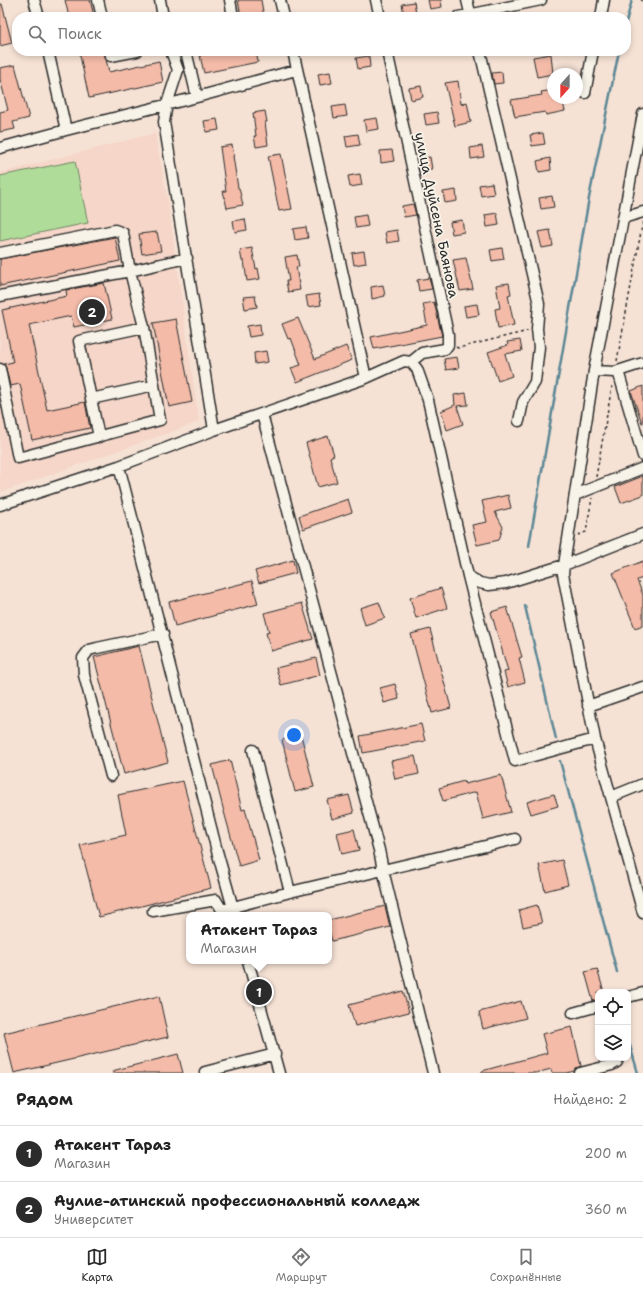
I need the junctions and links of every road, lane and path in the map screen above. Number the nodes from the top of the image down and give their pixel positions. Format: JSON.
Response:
{"nodes":[{"id":1,"x":34,"y":0,"type":"edge"},
{"id":2,"x":98,"y":0,"type":"edge"},
{"id":3,"x":160,"y":0,"type":"edge"},
{"id":4,"x":230,"y":0,"type":"edge"},
{"id":5,"x":280,"y":0,"type":"edge"},
{"id":6,"x":376,"y":0,"type":"edge"},
{"id":7,"x":467,"y":0,"type":"edge"},
{"id":8,"x":541,"y":0,"type":"edge"},
{"id":9,"x":604,"y":0,"type":"edge"},
{"id":10,"x":38,"y":12,"type":"edge"},
{"id":11,"x":101,"y":12,"type":"edge"},
{"id":12,"x":162,"y":12,"type":"edge"},
{"id":13,"x":232,"y":12,"type":"edge"},
{"id":14,"x":283,"y":12,"type":"edge"},
{"id":15,"x":379,"y":12,"type":"edge"},
{"id":16,"x":470,"y":12,"type":"edge"},
{"id":17,"x":488,"y":12,"type":"edge"},
{"id":18,"x":601,"y":12,"type":"edge"},
{"id":19,"x":49,"y":56,"type":"edge"},
{"id":20,"x":173,"y":56,"type":"edge"},
{"id":21,"x":187,"y":56,"type":"edge"},
{"id":22,"x":294,"y":56,"type":"edge"},
{"id":23,"x":388,"y":56,"type":"edge"},
{"id":24,"x":481,"y":56,"type":"edge"},
{"id":25,"x":593,"y":56,"type":"edge"},
{"id":26,"x":296,"y":70,"type":"junction"},
{"id":27,"x":585,"y":93,"type":"dead end"},
{"id":28,"x":197,"y":97,"type":"junction"},
{"id":29,"x":167,"y":104,"type":"junction"},
{"id":30,"x":643,"y":114,"type":"edge"},
{"id":31,"x":66,"y":130,"type":"junction"},
{"id":32,"x":0,"y":148,"type":"edge"},
{"id":33,"x":643,"y":212,"type":"edge"},
{"id":34,"x":623,"y":218,"type":"junction"},
{"id":35,"x":0,"y":253,"type":"edge"},
{"id":36,"x":187,"y":258,"type":"junction"},
{"id":37,"x":130,"y":271,"type":"junction"},
{"id":38,"x":0,"y":296,"type":"edge"},
{"id":39,"x":144,"y":327,"type":"junction"},
{"id":40,"x":537,"y":329,"type":"junction"},
{"id":41,"x":448,"y":345,"type":"junction"},
{"id":42,"x":411,"y":362,"type":"junction"},
{"id":43,"x":643,"y":363,"type":"edge"},
{"id":44,"x":0,"y":369,"type":"edge"},
{"id":45,"x":594,"y":371,"type":"junction"},
{"id":46,"x":618,"y":371,"type":"junction"},
{"id":47,"x":366,"y":378,"type":"junction"},
{"id":48,"x":154,"y":386,"type":"junction"},
{"id":49,"x":91,"y":399,"type":"junction"},
{"id":50,"x":262,"y":414,"type":"junction"},
{"id":51,"x":519,"y":421,"type":"dead end"},
{"id":52,"x":214,"y":430,"type":"junction"},
{"id":53,"x":99,"y":436,"type":"junction"},
{"id":54,"x":643,"y":456,"type":"edge"},
{"id":55,"x":120,"y":466,"type":"junction"},
{"id":56,"x":643,"y":468,"type":"edge"},
{"id":57,"x":575,"y":495,"type":"junction"},
{"id":58,"x":0,"y":505,"type":"edge"},
{"id":59,"x":643,"y":534,"type":"edge"},
{"id":60,"x":564,"y":565,"type":"junction"},
{"id":61,"x":468,"y":576,"type":"junction"},
{"id":62,"x":163,"y":634,"type":"junction"},
{"id":63,"x":643,"y":687,"type":"edge"},
{"id":64,"x":588,"y":706,"type":"junction"},
{"id":65,"x":595,"y":739,"type":"junction"},
{"id":66,"x":252,"y":750,"type":"dead end"},
{"id":67,"x":111,"y":776,"type":"dead end"},
{"id":68,"x":643,"y":784,"type":"edge"},
{"id":69,"x":611,"y":797,"type":"junction"},
{"id":70,"x":515,"y":839,"type":"dead end"},
{"id":71,"x":383,"y":870,"type":"junction"},
{"id":72,"x":290,"y":892,"type":"junction"},
{"id":73,"x":153,"y":911,"type":"dead end"},
{"id":74,"x":234,"y":911,"type":"edge"},
{"id":75,"x":643,"y":913,"type":"edge"},
{"id":76,"x":249,"y":964,"type":"edge"},
{"id":77,"x":643,"y":993,"type":"edge"},
{"id":78,"x":631,"y":996,"type":"edge"},
{"id":79,"x":595,"y":1007,"type":"edge"},
{"id":80,"x":573,"y":1013,"type":"dead end"},
{"id":81,"x":275,"y":1054,"type":"junction"},
{"id":82,"x":617,"y":1061,"type":"edge"},
{"id":83,"x":205,"y":1073,"type":"edge"},
{"id":84,"x":279,"y":1073,"type":"edge"},
{"id":85,"x":432,"y":1073,"type":"edge"},
{"id":86,"x":580,"y":1073,"type":"edge"}],
"edges":[{"from":1,"to":10,"type":"street"},
{"from":2,"to":11,"type":"street"},
{"from":3,"to":12,"type":"street"},
{"from":4,"to":13,"type":"street"},
{"from":5,"to":14,"type":"street"},
{"from":6,"to":15,"type":"street"},
{"from":7,"to":16,"type":"street"},
{"from":8,"to":17,"type":"street"},
{"from":9,"to":18,"type":"street"},
{"from":19,"to":31,"type":"street"},
{"from":20,"to":29,"type":"street"},
{"from":21,"to":28,"type":"street"},
{"from":22,"to":26,"type":"street"},
{"from":23,"to":41,"type":"street","name":"улица Дуйсена Баянова"},
{"from":24,"to":40,"type":"street"},
{"from":25,"to":27,"type":"street"},
{"from":26,"to":28,"type":"street"},
{"from":26,"to":47,"type":"street"},
{"from":28,"to":29,"type":"street"},
{"from":29,"to":31,"type":"street"},
{"from":29,"to":36,"type":"street"},
{"from":30,"to":34,"type":"street"},
{"from":31,"to":32,"type":"street"},
{"from":33,"to":34,"type":"street"},
{"from":34,"to":45,"type":"street"},
{"from":35,"to":37,"type":"street"},
{"from":36,"to":37,"type":"street"},
{"from":36,"to":52,"type":"street"},
{"from":37,"to":38,"type":"street"},
{"from":37,"to":39,"type":"street"},
{"from":39,"to":48,"type":"street"},
{"from":39,"to":49,"type":"street"},
{"from":40,"to":41,"type":"path"},
{"from":40,"to":51,"type":"street"},
{"from":41,"to":42,"type":"street"},
{"from":42,"to":47,"type":"street"},
{"from":42,"to":61,"type":"street"},
{"from":43,"to":46,"type":"street"},
{"from":44,"to":53,"type":"street"},
{"from":45,"to":46,"type":"street"},
{"from":45,"to":57,"type":"street"},
{"from":46,"to":54,"type":"street"},
{"from":47,"to":50,"type":"street"},
{"from":48,"to":49,"type":"street"},
{"from":48,"to":53,"type":"street"},
{"from":49,"to":53,"type":"street"},
{"from":50,"to":52,"type":"street"},
{"from":50,"to":71,"type":"street"},
{"from":52,"to":55,"type":"street"},
{"from":55,"to":58,"type":"street"},
{"from":55,"to":62,"type":"street"},
{"from":56,"to":57,"type":"street"},
{"from":57,"to":60,"type":"street"},
{"from":59,"to":60,"type":"street"},
{"from":60,"to":61,"type":"street"},
{"from":60,"to":64,"type":"street"},
{"from":61,"to":65,"type":"street"},
{"from":62,"to":67,"type":"street"},
{"from":62,"to":74,"type":"street"},
{"from":63,"to":64,"type":"street"},
{"from":64,"to":65,"type":"street"},
{"from":65,"to":69,"type":"street"},
{"from":66,"to":72,"type":"street"},
{"from":68,"to":69,"type":"street"},
{"from":69,"to":75,"type":"street"},
{"from":70,"to":71,"type":"street"},
{"from":71,"to":72,"type":"street"},
{"from":71,"to":85,"type":"street"},
{"from":72,"to":74,"type":"street"},
{"from":73,"to":74,"type":"street"},
{"from":76,"to":81,"type":"street"},
{"from":77,"to":78,"type":"street"},
{"from":79,"to":80,"type":"street"},
{"from":81,"to":83,"type":"street"},
{"from":81,"to":84,"type":"street"},
{"from":82,"to":86,"type":"street"}]}
